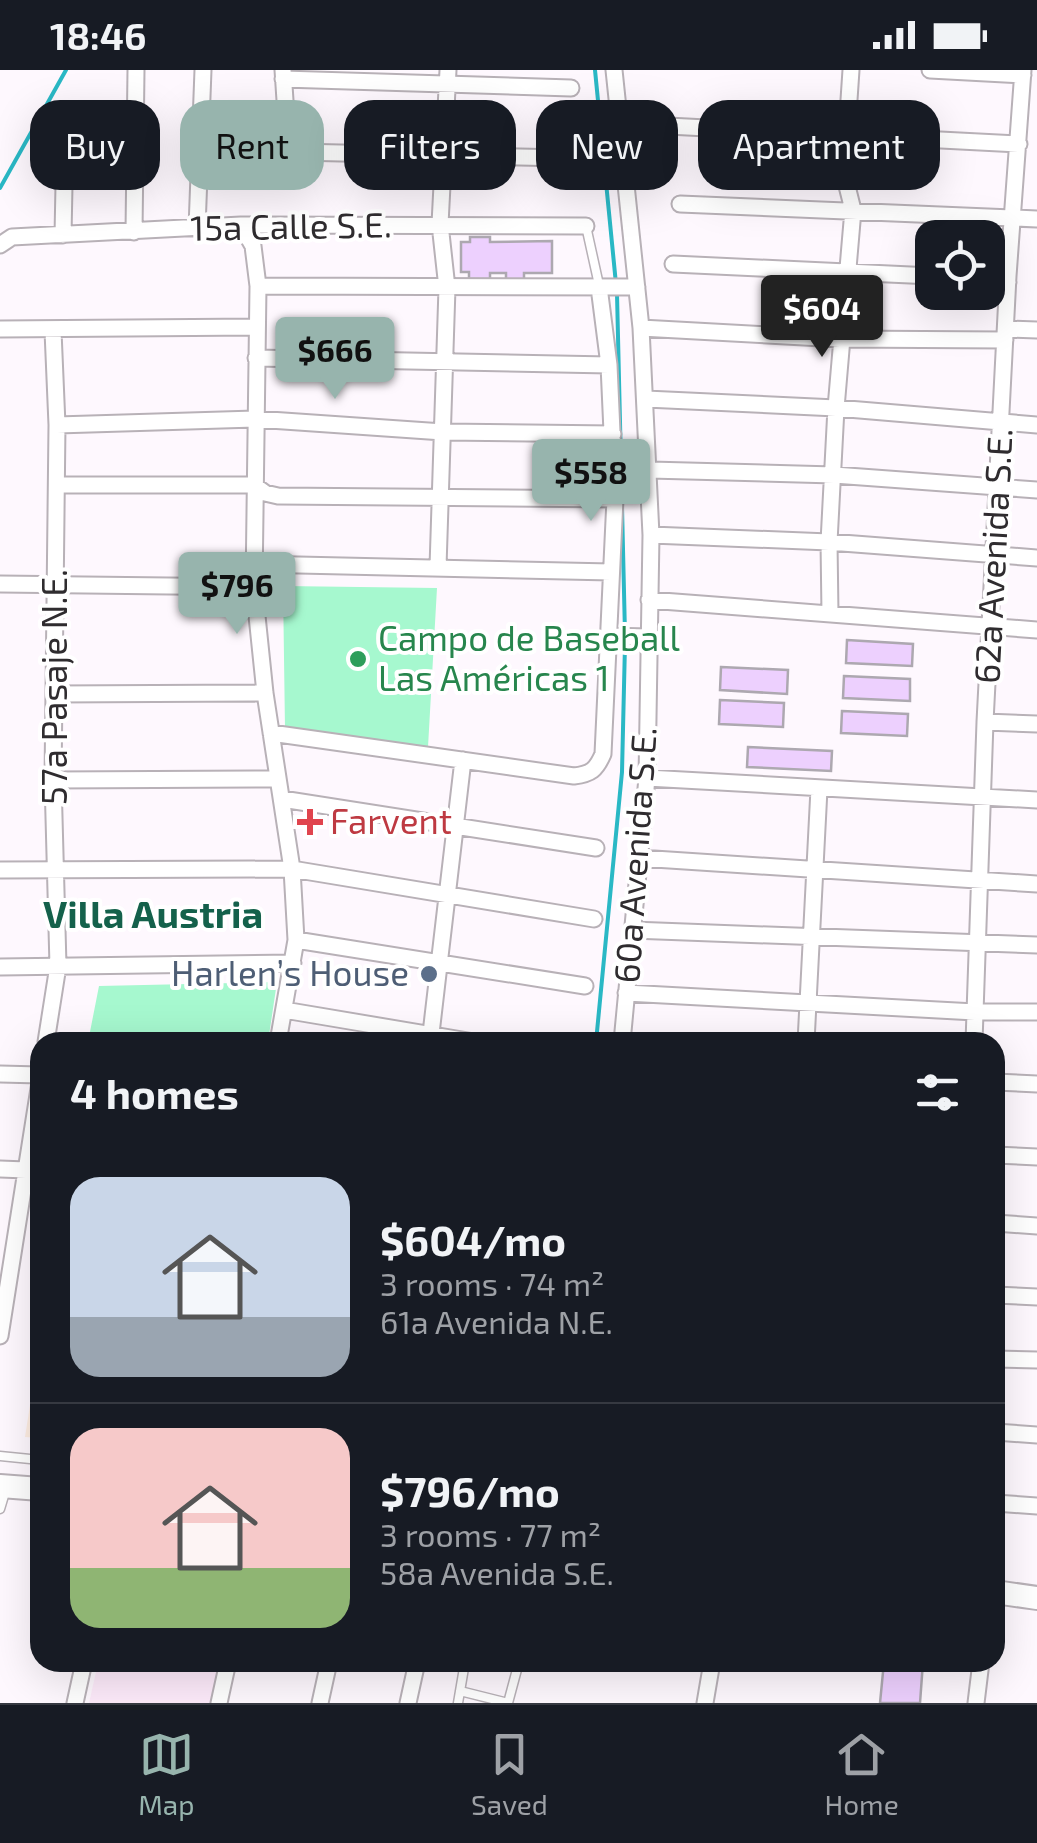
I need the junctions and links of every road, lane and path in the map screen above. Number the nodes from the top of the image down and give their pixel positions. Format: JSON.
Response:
{"nodes":[{"id":1,"x":136,"y":70,"type":"edge"},
{"id":2,"x":202,"y":70,"type":"edge"},
{"id":3,"x":614,"y":70,"type":"edge"},
{"id":4,"x":850,"y":70,"type":"edge"},
{"id":5,"x":930,"y":70,"type":"edge"},
{"id":6,"x":1023,"y":72,"type":"edge"},
{"id":7,"x":283,"y":75,"type":"edge"},
{"id":8,"x":448,"y":78,"type":"edge"},
{"id":9,"x":571,"y":88,"type":"dead end"},
{"id":10,"x":848,"y":100,"type":"edge"},
{"id":11,"x":1029,"y":119,"type":"edge"},
{"id":12,"x":940,"y":140,"type":"edge"},
{"id":13,"x":1019,"y":144,"type":"junction"},
{"id":14,"x":344,"y":153,"type":"edge"},
{"id":15,"x":64,"y":190,"type":"edge"},
{"id":16,"x":442,"y":190,"type":"edge"},
{"id":17,"x":848,"y":190,"type":"edge"},
{"id":18,"x":680,"y":204,"type":"dead end"},
{"id":19,"x":853,"y":210,"type":"junction"},
{"id":20,"x":1014,"y":218,"type":"junction"},
{"id":21,"x":1037,"y":219,"type":"edge"},
{"id":22,"x":440,"y":224,"type":"junction"},
{"id":23,"x":242,"y":225,"type":"junction"},
{"id":24,"x":586,"y":226,"type":"joint"},
{"id":25,"x":197,"y":228,"type":"junction"},
{"id":26,"x":134,"y":232,"type":"junction"},
{"id":27,"x":63,"y":235,"type":"junction"},
{"id":28,"x":0,"y":245,"type":"edge"},
{"id":29,"x":674,"y":264,"type":"dead end"},
{"id":30,"x":846,"y":270,"type":"junction"},
{"id":31,"x":915,"y":275,"type":"edge"},
{"id":32,"x":1005,"y":282,"type":"edge"},
{"id":33,"x":1008,"y":282,"type":"junction"},
{"id":34,"x":258,"y":286,"type":"junction"},
{"id":35,"x":602,"y":287,"type":"junction"},
{"id":36,"x":630,"y":287,"type":"junction"},
{"id":37,"x":447,"y":288,"type":"junction"},
{"id":38,"x":257,"y":327,"type":"junction"},
{"id":39,"x":641,"y":328,"type":"junction"},
{"id":40,"x":0,"y":329,"type":"edge"},
{"id":41,"x":53,"y":330,"type":"junction"},
{"id":42,"x":1037,"y":330,"type":"edge"},
{"id":43,"x":1006,"y":334,"type":"junction"},
{"id":44,"x":840,"y":338,"type":"junction"},
{"id":45,"x":256,"y":358,"type":"junction"},
{"id":46,"x":445,"y":360,"type":"junction"},
{"id":47,"x":609,"y":365,"type":"junction"},
{"id":48,"x":646,"y":399,"type":"junction"},
{"id":49,"x":836,"y":408,"type":"junction"},
{"id":50,"x":255,"y":420,"type":"junction"},
{"id":51,"x":1001,"y":422,"type":"junction"},
{"id":52,"x":58,"y":425,"type":"junction"},
{"id":53,"x":1037,"y":425,"type":"edge"},
{"id":54,"x":442,"y":432,"type":"junction"},
{"id":55,"x":612,"y":434,"type":"junction"},
{"id":56,"x":650,"y":470,"type":"junction"},
{"id":57,"x":834,"y":475,"type":"junction"},
{"id":58,"x":57,"y":485,"type":"junction"},
{"id":59,"x":254,"y":485,"type":"junction"},
{"id":60,"x":998,"y":488,"type":"junction"},
{"id":61,"x":1037,"y":490,"type":"edge"},
{"id":62,"x":440,"y":497,"type":"junction"},
{"id":63,"x":615,"y":499,"type":"junction"},
{"id":64,"x":651,"y":534,"type":"junction"},
{"id":65,"x":829,"y":542,"type":"junction"},
{"id":66,"x":994,"y":556,"type":"junction"},
{"id":67,"x":1037,"y":558,"type":"edge"},
{"id":68,"x":254,"y":564,"type":"junction"},
{"id":69,"x":438,"y":567,"type":"junction"},
{"id":70,"x":611,"y":572,"type":"junction"},
{"id":71,"x":0,"y":584,"type":"edge"},
{"id":72,"x":56,"y":584,"type":"junction"},
{"id":73,"x":254,"y":587,"type":"junction"},
{"id":74,"x":649,"y":600,"type":"junction"},
{"id":75,"x":830,"y":614,"type":"junction"},
{"id":76,"x":991,"y":628,"type":"junction"},
{"id":77,"x":1037,"y":630,"type":"edge"},
{"id":78,"x":627,"y":637,"type":"junction"},
{"id":79,"x":265,"y":693,"type":"junction"},
{"id":80,"x":54,"y":694,"type":"junction"},
{"id":81,"x":986,"y":722,"type":"junction"},
{"id":82,"x":1037,"y":724,"type":"edge"},
{"id":83,"x":271,"y":733,"type":"junction"},
{"id":84,"x":462,"y":760,"type":"junction"},
{"id":85,"x":647,"y":778,"type":"junction"},
{"id":86,"x":278,"y":779,"type":"junction"},
{"id":87,"x":53,"y":780,"type":"junction"},
{"id":88,"x":818,"y":789,"type":"junction"},
{"id":89,"x":982,"y":797,"type":"junction"},
{"id":90,"x":282,"y":799,"type":"junction"},
{"id":91,"x":1037,"y":800,"type":"edge"},
{"id":92,"x":453,"y":826,"type":"junction"},
{"id":93,"x":596,"y":848,"type":"dead end"},
{"id":94,"x":639,"y":858,"type":"junction"},
{"id":95,"x":814,"y":868,"type":"junction"},
{"id":96,"x":292,"y":869,"type":"junction"},
{"id":97,"x":0,"y":870,"type":"edge"},
{"id":98,"x":56,"y":870,"type":"junction"},
{"id":99,"x":979,"y":881,"type":"junction"},
{"id":100,"x":1037,"y":884,"type":"edge"},
{"id":101,"x":446,"y":894,"type":"junction"},
{"id":102,"x":594,"y":919,"type":"dead end"},
{"id":103,"x":632,"y":930,"type":"junction"},
{"id":104,"x":811,"y":938,"type":"junction"},
{"id":105,"x":296,"y":940,"type":"junction"},
{"id":106,"x":977,"y":944,"type":"junction"},
{"id":107,"x":1037,"y":945,"type":"edge"},
{"id":108,"x":438,"y":962,"type":"junction"},
{"id":109,"x":293,"y":963,"type":"junction"},
{"id":110,"x":58,"y":966,"type":"junction"},
{"id":111,"x":0,"y":967,"type":"edge"},
{"id":112,"x":586,"y":986,"type":"dead end"},
{"id":113,"x":626,"y":993,"type":"junction"},
{"id":114,"x":808,"y":1004,"type":"junction"},
{"id":115,"x":284,"y":1010,"type":"junction"},
{"id":116,"x":975,"y":1012,"type":"junction"},
{"id":117,"x":1037,"y":1012,"type":"edge"},
{"id":118,"x":48,"y":1032,"type":"edge"},
{"id":119,"x":280,"y":1032,"type":"edge"},
{"id":120,"x":396,"y":1032,"type":"edge"},
{"id":121,"x":432,"y":1032,"type":"edge"},
{"id":122,"x":623,"y":1032,"type":"edge"},
{"id":123,"x":807,"y":1032,"type":"edge"},
{"id":124,"x":974,"y":1032,"type":"edge"},
{"id":125,"x":0,"y":1074,"type":"edge"},
{"id":126,"x":30,"y":1078,"type":"edge"},
{"id":127,"x":1005,"y":1082,"type":"edge"},
{"id":128,"x":1037,"y":1084,"type":"edge"},
{"id":129,"x":30,"y":1144,"type":"edge"},
{"id":130,"x":1005,"y":1155,"type":"edge"},
{"id":131,"x":1037,"y":1157,"type":"edge"},
{"id":132,"x":0,"y":1169,"type":"edge"},
{"id":133,"x":26,"y":1170,"type":"junction"},
{"id":134,"x":1005,"y":1224,"type":"edge"},
{"id":135,"x":1037,"y":1226,"type":"edge"},
{"id":136,"x":8,"y":1241,"type":"edge"},
{"id":137,"x":1005,"y":1295,"type":"edge"},
{"id":138,"x":1037,"y":1297,"type":"edge"},
{"id":139,"x":0,"y":1336,"type":"edge"},
{"id":140,"x":1005,"y":1359,"type":"edge"},
{"id":141,"x":1037,"y":1360,"type":"edge"},
{"id":142,"x":1005,"y":1433,"type":"edge"},
{"id":143,"x":1037,"y":1435,"type":"edge"},
{"id":144,"x":0,"y":1456,"type":"edge"},
{"id":145,"x":30,"y":1459,"type":"edge"},
{"id":146,"x":30,"y":1490,"type":"edge"},
{"id":147,"x":2,"y":1494,"type":"edge"},
{"id":148,"x":1005,"y":1504,"type":"edge"},
{"id":149,"x":1037,"y":1506,"type":"edge"},
{"id":150,"x":1005,"y":1593,"type":"edge"},
{"id":151,"x":1037,"y":1598,"type":"edge"},
{"id":152,"x":1005,"y":1609,"type":"edge"},
{"id":153,"x":1037,"y":1614,"type":"edge"},
{"id":154,"x":82,"y":1672,"type":"edge"},
{"id":155,"x":226,"y":1672,"type":"edge"},
{"id":156,"x":327,"y":1672,"type":"edge"},
{"id":157,"x":415,"y":1672,"type":"edge"},
{"id":158,"x":463,"y":1672,"type":"edge"},
{"id":159,"x":517,"y":1672,"type":"edge"},
{"id":160,"x":710,"y":1672,"type":"edge"},
{"id":161,"x":980,"y":1672,"type":"edge"},
{"id":162,"x":460,"y":1691,"type":"junction"},
{"id":163,"x":75,"y":1703,"type":"edge"},
{"id":164,"x":219,"y":1703,"type":"edge"},
{"id":165,"x":320,"y":1703,"type":"edge"},
{"id":166,"x":408,"y":1703,"type":"edge"},
{"id":167,"x":458,"y":1703,"type":"edge"},
{"id":168,"x":508,"y":1703,"type":"edge"},
{"id":169,"x":704,"y":1703,"type":"edge"},
{"id":170,"x":976,"y":1703,"type":"edge"}],
"edges":[{"from":1,"to":26,"type":"street"},
{"from":2,"to":25,"type":"street"},
{"from":3,"to":36,"type":"street","name":"60a Avenida S.E."},
{"from":4,"to":10,"type":"street"},
{"from":5,"to":6,"type":"street"},
{"from":6,"to":11,"type":"street","name":"62a Avenida S.E."},
{"from":7,"to":8,"type":"street"},
{"from":7,"to":14,"type":"street"},
{"from":8,"to":9,"type":"street"},
{"from":11,"to":13,"type":"street","name":"62a Avenida S.E."},
{"from":12,"to":13,"type":"street"},
{"from":13,"to":20,"type":"street","name":"62a Avenida S.E."},
{"from":15,"to":27,"type":"street"},
{"from":16,"to":22,"type":"street"},
{"from":17,"to":19,"type":"street"},
{"from":18,"to":19,"type":"street"},
{"from":19,"to":20,"type":"street"},
{"from":19,"to":30,"type":"street"},
{"from":20,"to":21,"type":"street"},
{"from":20,"to":33,"type":"street","name":"62a Avenida S.E."},
{"from":22,"to":23,"type":"street","name":"15a Calle S.E."},
{"from":22,"to":24,"type":"street","name":"15a Calle S.E."},
{"from":22,"to":37,"type":"street"},
{"from":23,"to":25,"type":"street","name":"15a Calle S.E."},
{"from":23,"to":34,"type":"street"},
{"from":24,"to":35,"type":"lane"},
{"from":25,"to":26,"type":"street","name":"15a Calle S.E."},
{"from":26,"to":27,"type":"street","name":"15a Calle S.E."},
{"from":27,"to":28,"type":"street","name":"15a Calle S.E."},
{"from":29,"to":30,"type":"street"},
{"from":30,"to":31,"type":"street"},
{"from":30,"to":44,"type":"street"},
{"from":32,"to":33,"type":"street"},
{"from":33,"to":43,"type":"street","name":"62a Avenida S.E."},
{"from":34,"to":37,"type":"street"},
{"from":34,"to":38,"type":"street"},
{"from":35,"to":36,"type":"street"},
{"from":35,"to":37,"type":"street"},
{"from":35,"to":47,"type":"street"},
{"from":36,"to":39,"type":"street","name":"60a Avenida S.E."},
{"from":37,"to":46,"type":"street"},
{"from":38,"to":41,"type":"street"},
{"from":38,"to":45,"type":"street"},
{"from":39,"to":44,"type":"street"},
{"from":39,"to":48,"type":"street","name":"60a Avenida S.E."},
{"from":40,"to":41,"type":"street"},
{"from":41,"to":52,"type":"street","name":"57a Pasaje N.E."},
{"from":42,"to":43,"type":"street"},
{"from":43,"to":44,"type":"street"},
{"from":43,"to":51,"type":"street","name":"62a Avenida S.E."},
{"from":44,"to":49,"type":"street"},
{"from":45,"to":46,"type":"street"},
{"from":45,"to":50,"type":"street"},
{"from":46,"to":47,"type":"street"},
{"from":46,"to":54,"type":"street"},
{"from":47,"to":55,"type":"street"},
{"from":48,"to":49,"type":"street"},
{"from":48,"to":56,"type":"street","name":"60a Avenida S.E."},
{"from":49,"to":51,"type":"street"},
{"from":49,"to":57,"type":"street"},
{"from":50,"to":52,"type":"street"},
{"from":50,"to":54,"type":"street"},
{"from":50,"to":59,"type":"street"},
{"from":51,"to":53,"type":"street"},
{"from":51,"to":60,"type":"street","name":"62a Avenida S.E."},
{"from":52,"to":58,"type":"street","name":"57a Pasaje N.E."},
{"from":54,"to":55,"type":"street"},
{"from":54,"to":62,"type":"street"},
{"from":55,"to":63,"type":"street"},
{"from":56,"to":57,"type":"street"},
{"from":56,"to":64,"type":"street","name":"60a Avenida S.E."},
{"from":57,"to":60,"type":"street"},
{"from":57,"to":65,"type":"street"},
{"from":58,"to":59,"type":"street"},
{"from":58,"to":72,"type":"street","name":"57a Pasaje N.E."},
{"from":59,"to":62,"type":"street"},
{"from":59,"to":68,"type":"street"},
{"from":60,"to":61,"type":"street"},
{"from":60,"to":66,"type":"street","name":"62a Avenida S.E."},
{"from":62,"to":63,"type":"street"},
{"from":62,"to":69,"type":"street"},
{"from":63,"to":70,"type":"street"},
{"from":64,"to":65,"type":"street"},
{"from":64,"to":74,"type":"street","name":"60a Avenida S.E."},
{"from":65,"to":66,"type":"street"},
{"from":65,"to":75,"type":"street"},
{"from":66,"to":67,"type":"street"},
{"from":66,"to":76,"type":"street","name":"62a Avenida S.E."},
{"from":68,"to":69,"type":"street"},
{"from":68,"to":73,"type":"street"},
{"from":69,"to":70,"type":"street"},
{"from":70,"to":78,"type":"street"},
{"from":71,"to":72,"type":"street"},
{"from":72,"to":73,"type":"street"},
{"from":72,"to":80,"type":"street","name":"57a Pasaje N.E."},
{"from":73,"to":79,"type":"street"},
{"from":74,"to":75,"type":"street"},
{"from":74,"to":78,"type":"street","name":"60a Avenida S.E."},
{"from":75,"to":76,"type":"street"},
{"from":76,"to":77,"type":"street"},
{"from":76,"to":81,"type":"street","name":"62a Avenida S.E."},
{"from":78,"to":84,"type":"street"},
{"from":78,"to":85,"type":"street","name":"60a Avenida S.E."},
{"from":79,"to":80,"type":"street"},
{"from":79,"to":83,"type":"street"},
{"from":80,"to":87,"type":"street","name":"57a Pasaje N.E."},
{"from":81,"to":82,"type":"street"},
{"from":81,"to":89,"type":"street","name":"62a Avenida S.E."},
{"from":83,"to":84,"type":"street"},
{"from":83,"to":86,"type":"street"},
{"from":84,"to":92,"type":"street"},
{"from":85,"to":88,"type":"street"},
{"from":85,"to":94,"type":"street","name":"60a Avenida S.E."},
{"from":86,"to":87,"type":"street"},
{"from":86,"to":90,"type":"street"},
{"from":87,"to":98,"type":"street","name":"57a Pasaje N.E."},
{"from":88,"to":89,"type":"street"},
{"from":88,"to":95,"type":"street"},
{"from":89,"to":91,"type":"street"},
{"from":89,"to":99,"type":"street","name":"62a Avenida S.E."},
{"from":90,"to":92,"type":"street"},
{"from":90,"to":96,"type":"street"},
{"from":92,"to":93,"type":"street"},
{"from":92,"to":101,"type":"street"},
{"from":94,"to":95,"type":"street"},
{"from":94,"to":103,"type":"street","name":"60a Avenida S.E."},
{"from":95,"to":99,"type":"street"},
{"from":95,"to":104,"type":"street"},
{"from":96,"to":98,"type":"street"},
{"from":96,"to":101,"type":"street"},
{"from":96,"to":105,"type":"street"},
{"from":97,"to":98,"type":"street"},
{"from":98,"to":110,"type":"street","name":"57a Pasaje N.E."},
{"from":99,"to":100,"type":"street"},
{"from":99,"to":106,"type":"street","name":"62a Avenida S.E."},
{"from":101,"to":102,"type":"street"},
{"from":101,"to":108,"type":"street"},
{"from":103,"to":104,"type":"street"},
{"from":103,"to":113,"type":"street","name":"60a Avenida S.E."},
{"from":104,"to":106,"type":"street"},
{"from":104,"to":114,"type":"street"},
{"from":105,"to":108,"type":"street"},
{"from":105,"to":109,"type":"street"},
{"from":106,"to":107,"type":"street"},
{"from":106,"to":116,"type":"street","name":"62a Avenida S.E."},
{"from":108,"to":112,"type":"street"},
{"from":108,"to":121,"type":"street"},
{"from":109,"to":110,"type":"street"},
{"from":109,"to":115,"type":"street"},
{"from":110,"to":111,"type":"street"},
{"from":110,"to":118,"type":"street","name":"57a Pasaje N.E."},
{"from":113,"to":114,"type":"street"},
{"from":113,"to":122,"type":"street","name":"60a Avenida S.E."},
{"from":114,"to":116,"type":"street"},
{"from":114,"to":123,"type":"street"},
{"from":115,"to":119,"type":"street"},
{"from":115,"to":120,"type":"street"},
{"from":116,"to":117,"type":"street"},
{"from":116,"to":124,"type":"street","name":"62a Avenida S.E."},
{"from":125,"to":126,"type":"street"},
{"from":127,"to":128,"type":"street"},
{"from":129,"to":133,"type":"street"},
{"from":130,"to":131,"type":"street"},
{"from":132,"to":133,"type":"street"},
{"from":133,"to":136,"type":"street"},
{"from":134,"to":135,"type":"street"},
{"from":136,"to":139,"type":"street"},
{"from":137,"to":138,"type":"street"},
{"from":140,"to":141,"type":"street"},
{"from":142,"to":143,"type":"street"},
{"from":144,"to":145,"type":"lane"},
{"from":146,"to":147,"type":"main road"},
{"from":148,"to":149,"type":"street"},
{"from":150,"to":151,"type":"main road"},
{"from":152,"to":153,"type":"main road"},
{"from":154,"to":163,"type":"street"},
{"from":155,"to":164,"type":"street"},
{"from":156,"to":165,"type":"street"},
{"from":157,"to":166,"type":"street"},
{"from":158,"to":162,"type":"lane"},
{"from":159,"to":168,"type":"lane"},
{"from":160,"to":169,"type":"street"},
{"from":161,"to":170,"type":"street"},
{"from":162,"to":167,"type":"lane"},
{"from":162,"to":168,"type":"lane"}]}
